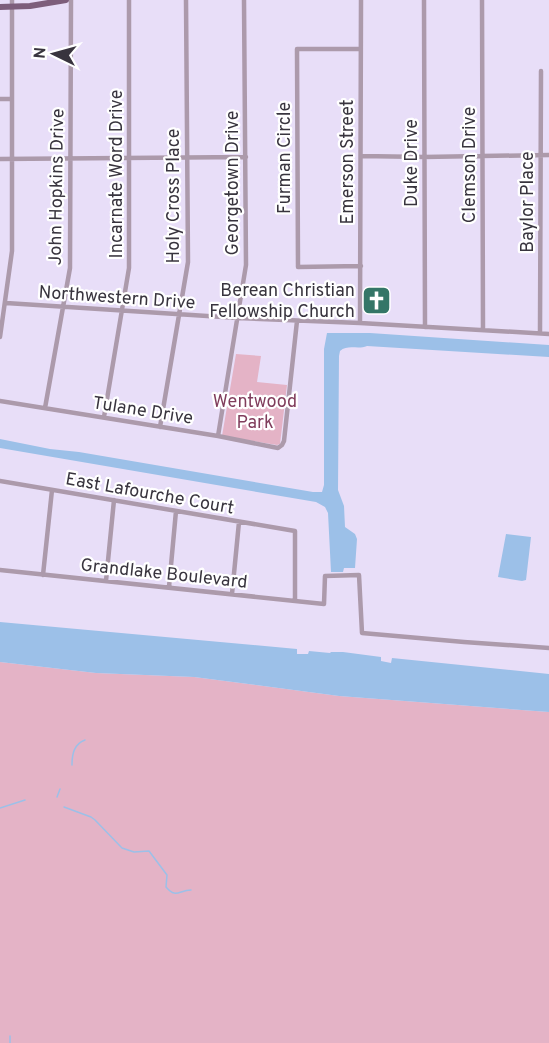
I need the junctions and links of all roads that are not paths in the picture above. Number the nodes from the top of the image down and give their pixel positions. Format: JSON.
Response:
{"nodes":[{"id":1,"x":66,"y":0,"type":"edge"},
{"id":2,"x":71,"y":0,"type":"edge"},
{"id":3,"x":129,"y":0,"type":"edge"},
{"id":4,"x":186,"y":0,"type":"edge"},
{"id":5,"x":244,"y":0,"type":"edge"},
{"id":6,"x":361,"y":0,"type":"edge"},
{"id":7,"x":424,"y":0,"type":"edge"},
{"id":8,"x":482,"y":0,"type":"edge"},
{"id":9,"x":13,"y":4,"type":"edge"},
{"id":10,"x":0,"y":7,"type":"edge"},
{"id":11,"x":360,"y":49,"type":"junction"},
{"id":12,"x":541,"y":71,"type":"dead end"},
{"id":13,"x":0,"y":99,"type":"edge"},
{"id":14,"x":12,"y":99,"type":"junction"},
{"id":15,"x":540,"y":155,"type":"junction"},
{"id":16,"x":549,"y":155,"type":"edge"},
{"id":17,"x":361,"y":156,"type":"junction"},
{"id":18,"x":130,"y":157,"type":"junction"},
{"id":19,"x":186,"y":157,"type":"junction"},
{"id":20,"x":246,"y":157,"type":"junction"},
{"id":21,"x":424,"y":157,"type":"junction"},
{"id":22,"x":482,"y":157,"type":"junction"},
{"id":23,"x":71,"y":158,"type":"junction"},
{"id":24,"x":0,"y":159,"type":"edge"},
{"id":25,"x":12,"y":159,"type":"junction"},
{"id":26,"x":361,"y":266,"type":"junction"},
{"id":27,"x":6,"y":303,"type":"junction"},
{"id":28,"x":63,"y":306,"type":"junction"},
{"id":29,"x":121,"y":311,"type":"junction"},
{"id":30,"x":180,"y":314,"type":"junction"},
{"id":31,"x":238,"y":318,"type":"junction"},
{"id":32,"x":297,"y":321,"type":"junction"},
{"id":33,"x":360,"y":323,"type":"junction"},
{"id":34,"x":424,"y":327,"type":"junction"},
{"id":35,"x":483,"y":330,"type":"junction"},
{"id":36,"x":540,"y":333,"type":"junction"},
{"id":37,"x":549,"y":334,"type":"edge"},
{"id":38,"x":0,"y":337,"type":"edge"},
{"id":39,"x":0,"y":401,"type":"edge"},
{"id":40,"x":45,"y":408,"type":"junction"},
{"id":41,"x":104,"y":417,"type":"junction"},
{"id":42,"x":160,"y":427,"type":"junction"},
{"id":43,"x":218,"y":436,"type":"junction"},
{"id":44,"x":0,"y":481,"type":"edge"},
{"id":45,"x":52,"y":490,"type":"junction"},
{"id":46,"x":114,"y":500,"type":"junction"},
{"id":47,"x":176,"y":511,"type":"junction"},
{"id":48,"x":239,"y":522,"type":"junction"},
{"id":49,"x":0,"y":570,"type":"edge"},
{"id":50,"x":43,"y":575,"type":"junction"},
{"id":51,"x":106,"y":581,"type":"junction"},
{"id":52,"x":169,"y":587,"type":"junction"},
{"id":53,"x":232,"y":594,"type":"junction"},
{"id":54,"x":296,"y":600,"type":"junction"},
{"id":55,"x":549,"y":648,"type":"edge"}],
"edges":[{"from":1,"to":9,"type":"main road"},
{"from":2,"to":23,"type":"street","name":"John Hopkins Drive"},
{"from":3,"to":18,"type":"street","name":"Incarnate Word Drive"},
{"from":4,"to":19,"type":"street","name":"Holy Cross Place"},
{"from":5,"to":20,"type":"street","name":"Georgetown Drive"},
{"from":6,"to":11,"type":"street","name":"Emerson Street"},
{"from":7,"to":21,"type":"street","name":"Duke Drive"},
{"from":8,"to":22,"type":"street","name":"Clemson Drive"},
{"from":9,"to":10,"type":"main road"},
{"from":9,"to":14,"type":"street"},
{"from":11,"to":17,"type":"street","name":"Emerson Street"},
{"from":11,"to":26,"type":"street","name":"Furman Circle"},
{"from":12,"to":15,"type":"street","name":"Baylor Place"},
{"from":13,"to":14,"type":"street"},
{"from":14,"to":25,"type":"street"},
{"from":15,"to":16,"type":"street"},
{"from":15,"to":22,"type":"street"},
{"from":15,"to":36,"type":"street","name":"Baylor Place"},
{"from":17,"to":21,"type":"street"},
{"from":17,"to":26,"type":"street","name":"Emerson Street"},
{"from":18,"to":19,"type":"street"},
{"from":18,"to":23,"type":"street"},
{"from":18,"to":29,"type":"street","name":"Incarnate Word Drive"},
{"from":19,"to":20,"type":"street"},
{"from":19,"to":30,"type":"street","name":"Holy Cross Place"},
{"from":20,"to":31,"type":"street","name":"Georgetown Drive"},
{"from":21,"to":22,"type":"street"},
{"from":21,"to":34,"type":"street","name":"Duke Drive"},
{"from":22,"to":35,"type":"street","name":"Clemson Drive"},
{"from":23,"to":25,"type":"street"},
{"from":23,"to":28,"type":"street","name":"John Hopkins Drive"},
{"from":24,"to":25,"type":"street"},
{"from":25,"to":27,"type":"street"},
{"from":26,"to":33,"type":"street","name":"Emerson Street"},
{"from":27,"to":28,"type":"street","name":"Northwestern Drive"},
{"from":27,"to":38,"type":"street"},
{"from":28,"to":29,"type":"street","name":"Northwestern Drive"},
{"from":28,"to":40,"type":"street","name":"John Hopkins Drive"},
{"from":29,"to":30,"type":"street","name":"Northwestern Drive"},
{"from":29,"to":41,"type":"street","name":"Incarnate Word Drive"},
{"from":30,"to":31,"type":"street","name":"Northwestern Drive"},
{"from":30,"to":42,"type":"street","name":"Holy Cross Place"},
{"from":31,"to":32,"type":"street","name":"Northwestern Drive"},
{"from":31,"to":43,"type":"street","name":"Georgetown Drive"},
{"from":32,"to":33,"type":"street","name":"Northwestern Drive"},
{"from":32,"to":43,"type":"street","name":"Tulane Drive"},
{"from":33,"to":34,"type":"street","name":"Northwestern Drive"},
{"from":34,"to":35,"type":"street","name":"Northwestern Drive"},
{"from":35,"to":36,"type":"street","name":"Northwestern Drive"},
{"from":36,"to":37,"type":"street","name":"Northwestern Drive"},
{"from":39,"to":40,"type":"street","name":"Tulane Drive"},
{"from":40,"to":41,"type":"street","name":"Tulane Drive"},
{"from":41,"to":42,"type":"street","name":"Tulane Drive"},
{"from":42,"to":43,"type":"street","name":"Tulane Drive"},
{"from":44,"to":45,"type":"street","name":"East Lafourche Court"},
{"from":45,"to":46,"type":"street","name":"East Lafourche Court"},
{"from":45,"to":50,"type":"street"},
{"from":46,"to":47,"type":"street","name":"East Lafourche Court"},
{"from":46,"to":51,"type":"street"},
{"from":47,"to":48,"type":"street","name":"East Lafourche Court"},
{"from":47,"to":52,"type":"street"},
{"from":48,"to":53,"type":"street"},
{"from":48,"to":54,"type":"street","name":"East Lafourche Court"},
{"from":49,"to":50,"type":"street","name":"Grandlake Boulevard"},
{"from":50,"to":51,"type":"street","name":"Grandlake Boulevard"},
{"from":51,"to":52,"type":"street","name":"Grandlake Boulevard"},
{"from":52,"to":53,"type":"street","name":"Grandlake Boulevard"},
{"from":53,"to":54,"type":"street","name":"Grandlake Boulevard"},
{"from":54,"to":55,"type":"street","name":"Grandlake Boulevard"}]}
